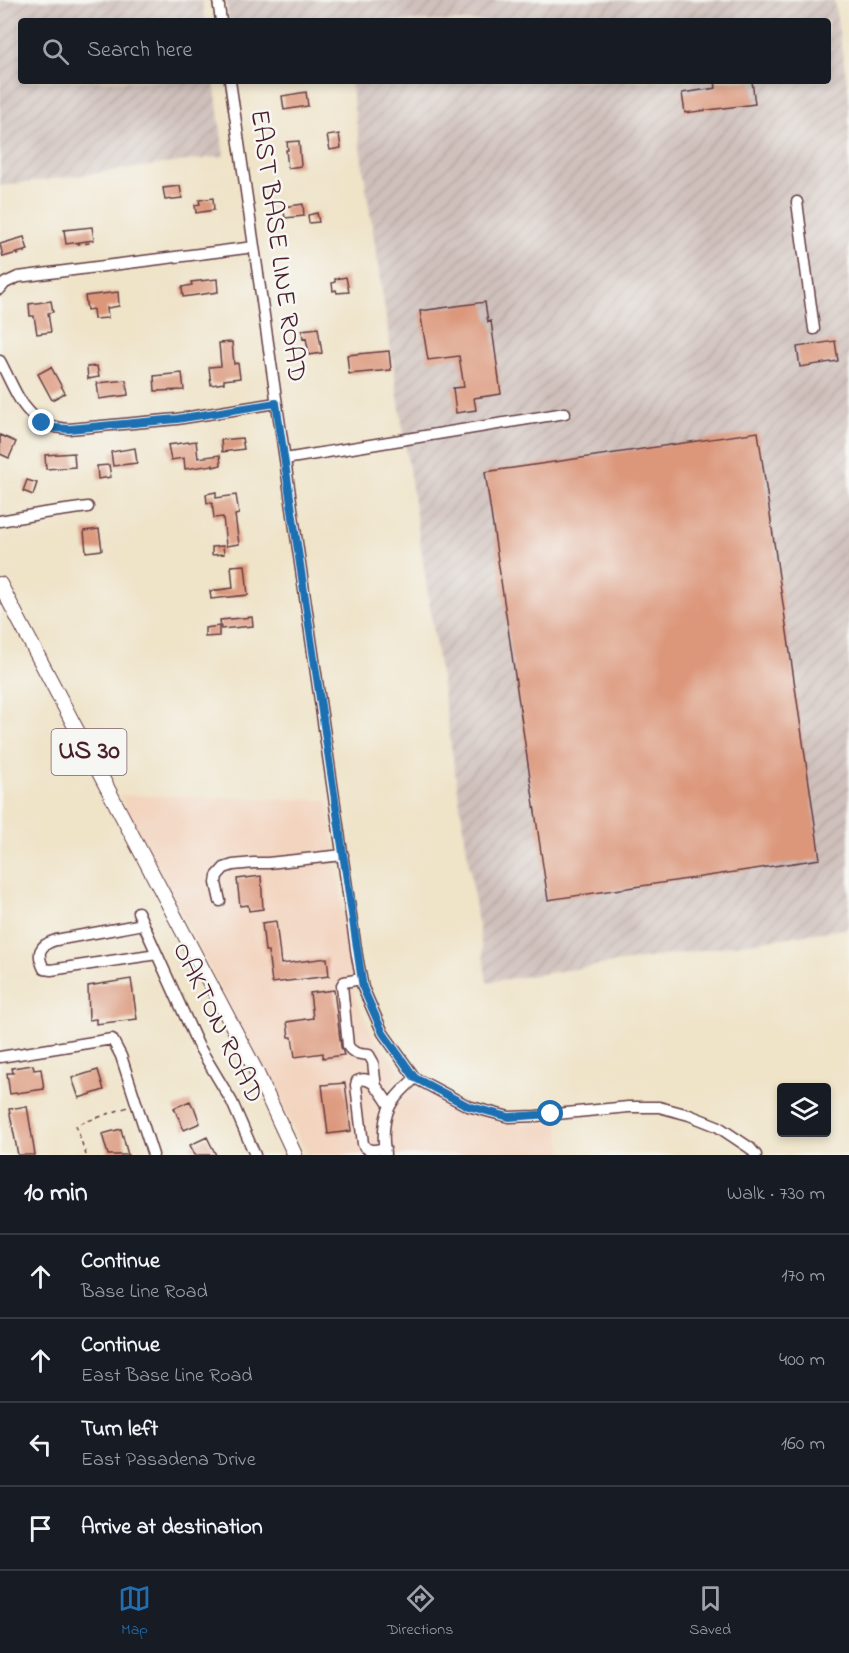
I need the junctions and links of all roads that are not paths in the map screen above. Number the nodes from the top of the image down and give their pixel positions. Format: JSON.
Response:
{"nodes":[{"id":1,"x":218,"y":0,"type":"edge"},
{"id":2,"x":221,"y":18,"type":"edge"},
{"id":3,"x":230,"y":84,"type":"edge"},
{"id":4,"x":796,"y":202,"type":"dead end"},
{"id":5,"x":254,"y":247,"type":"junction"},
{"id":6,"x":0,"y":289,"type":"edge"},
{"id":7,"x":814,"y":329,"type":"dead end"},
{"id":8,"x":0,"y":361,"type":"edge"},
{"id":9,"x":276,"y":403,"type":"junction"},
{"id":10,"x":566,"y":413,"type":"dead end"},
{"id":11,"x":285,"y":459,"type":"junction"},
{"id":12,"x":88,"y":507,"type":"dead end"},
{"id":13,"x":0,"y":521,"type":"edge"},
{"id":14,"x":0,"y":584,"type":"edge"},
{"id":15,"x":343,"y":855,"type":"junction"},
{"id":16,"x":220,"y":901,"type":"dead end"},
{"id":17,"x":138,"y":912,"type":"dead end"},
{"id":18,"x":143,"y":924,"type":"junction"},
{"id":19,"x":157,"y":954,"type":"junction"},
{"id":20,"x":362,"y":983,"type":"junction"},
{"id":21,"x":0,"y":1058,"type":"edge"},
{"id":22,"x":415,"y":1078,"type":"junction"},
{"id":23,"x":376,"y":1088,"type":"junction"},
{"id":24,"x":390,"y":1106,"type":"junction"},
{"id":25,"x":385,"y":1151,"type":"edge"},
{"id":26,"x":153,"y":1155,"type":"edge"},
{"id":27,"x":255,"y":1155,"type":"edge"},
{"id":28,"x":295,"y":1155,"type":"edge"},
{"id":29,"x":756,"y":1155,"type":"edge"}],
"edges":[{"from":1,"to":2,"type":"street"},
{"from":3,"to":5,"type":"street","name":"EAST BASE LINE ROAD"},
{"from":4,"to":7,"type":"street"},
{"from":5,"to":6,"type":"street"},
{"from":5,"to":9,"type":"street","name":"EAST BASE LINE ROAD"},
{"from":8,"to":9,"type":"street"},
{"from":9,"to":11,"type":"street","name":"EAST BASE LINE ROAD"},
{"from":10,"to":11,"type":"street"},
{"from":11,"to":15,"type":"street","name":"EAST BASE LINE ROAD"},
{"from":12,"to":13,"type":"street"},
{"from":14,"to":28,"type":"main road","number":"US 30"},
{"from":15,"to":16,"type":"street"},
{"from":15,"to":20,"type":"street","name":"EAST BASE LINE ROAD"},
{"from":17,"to":18,"type":"street","name":"OAKTON ROAD"},
{"from":18,"to":19,"type":"street","name":"OAKTON ROAD"},
{"from":18,"to":19,"type":"street"},
{"from":19,"to":27,"type":"street","name":"OAKTON ROAD"},
{"from":20,"to":22,"type":"street","name":"EAST BASE LINE ROAD"},
{"from":20,"to":23,"type":"street"},
{"from":21,"to":26,"type":"street"},
{"from":22,"to":24,"type":"street"},
{"from":22,"to":29,"type":"street"},
{"from":23,"to":24,"type":"street"},
{"from":23,"to":25,"type":"street"},
{"from":24,"to":25,"type":"street"}]}
